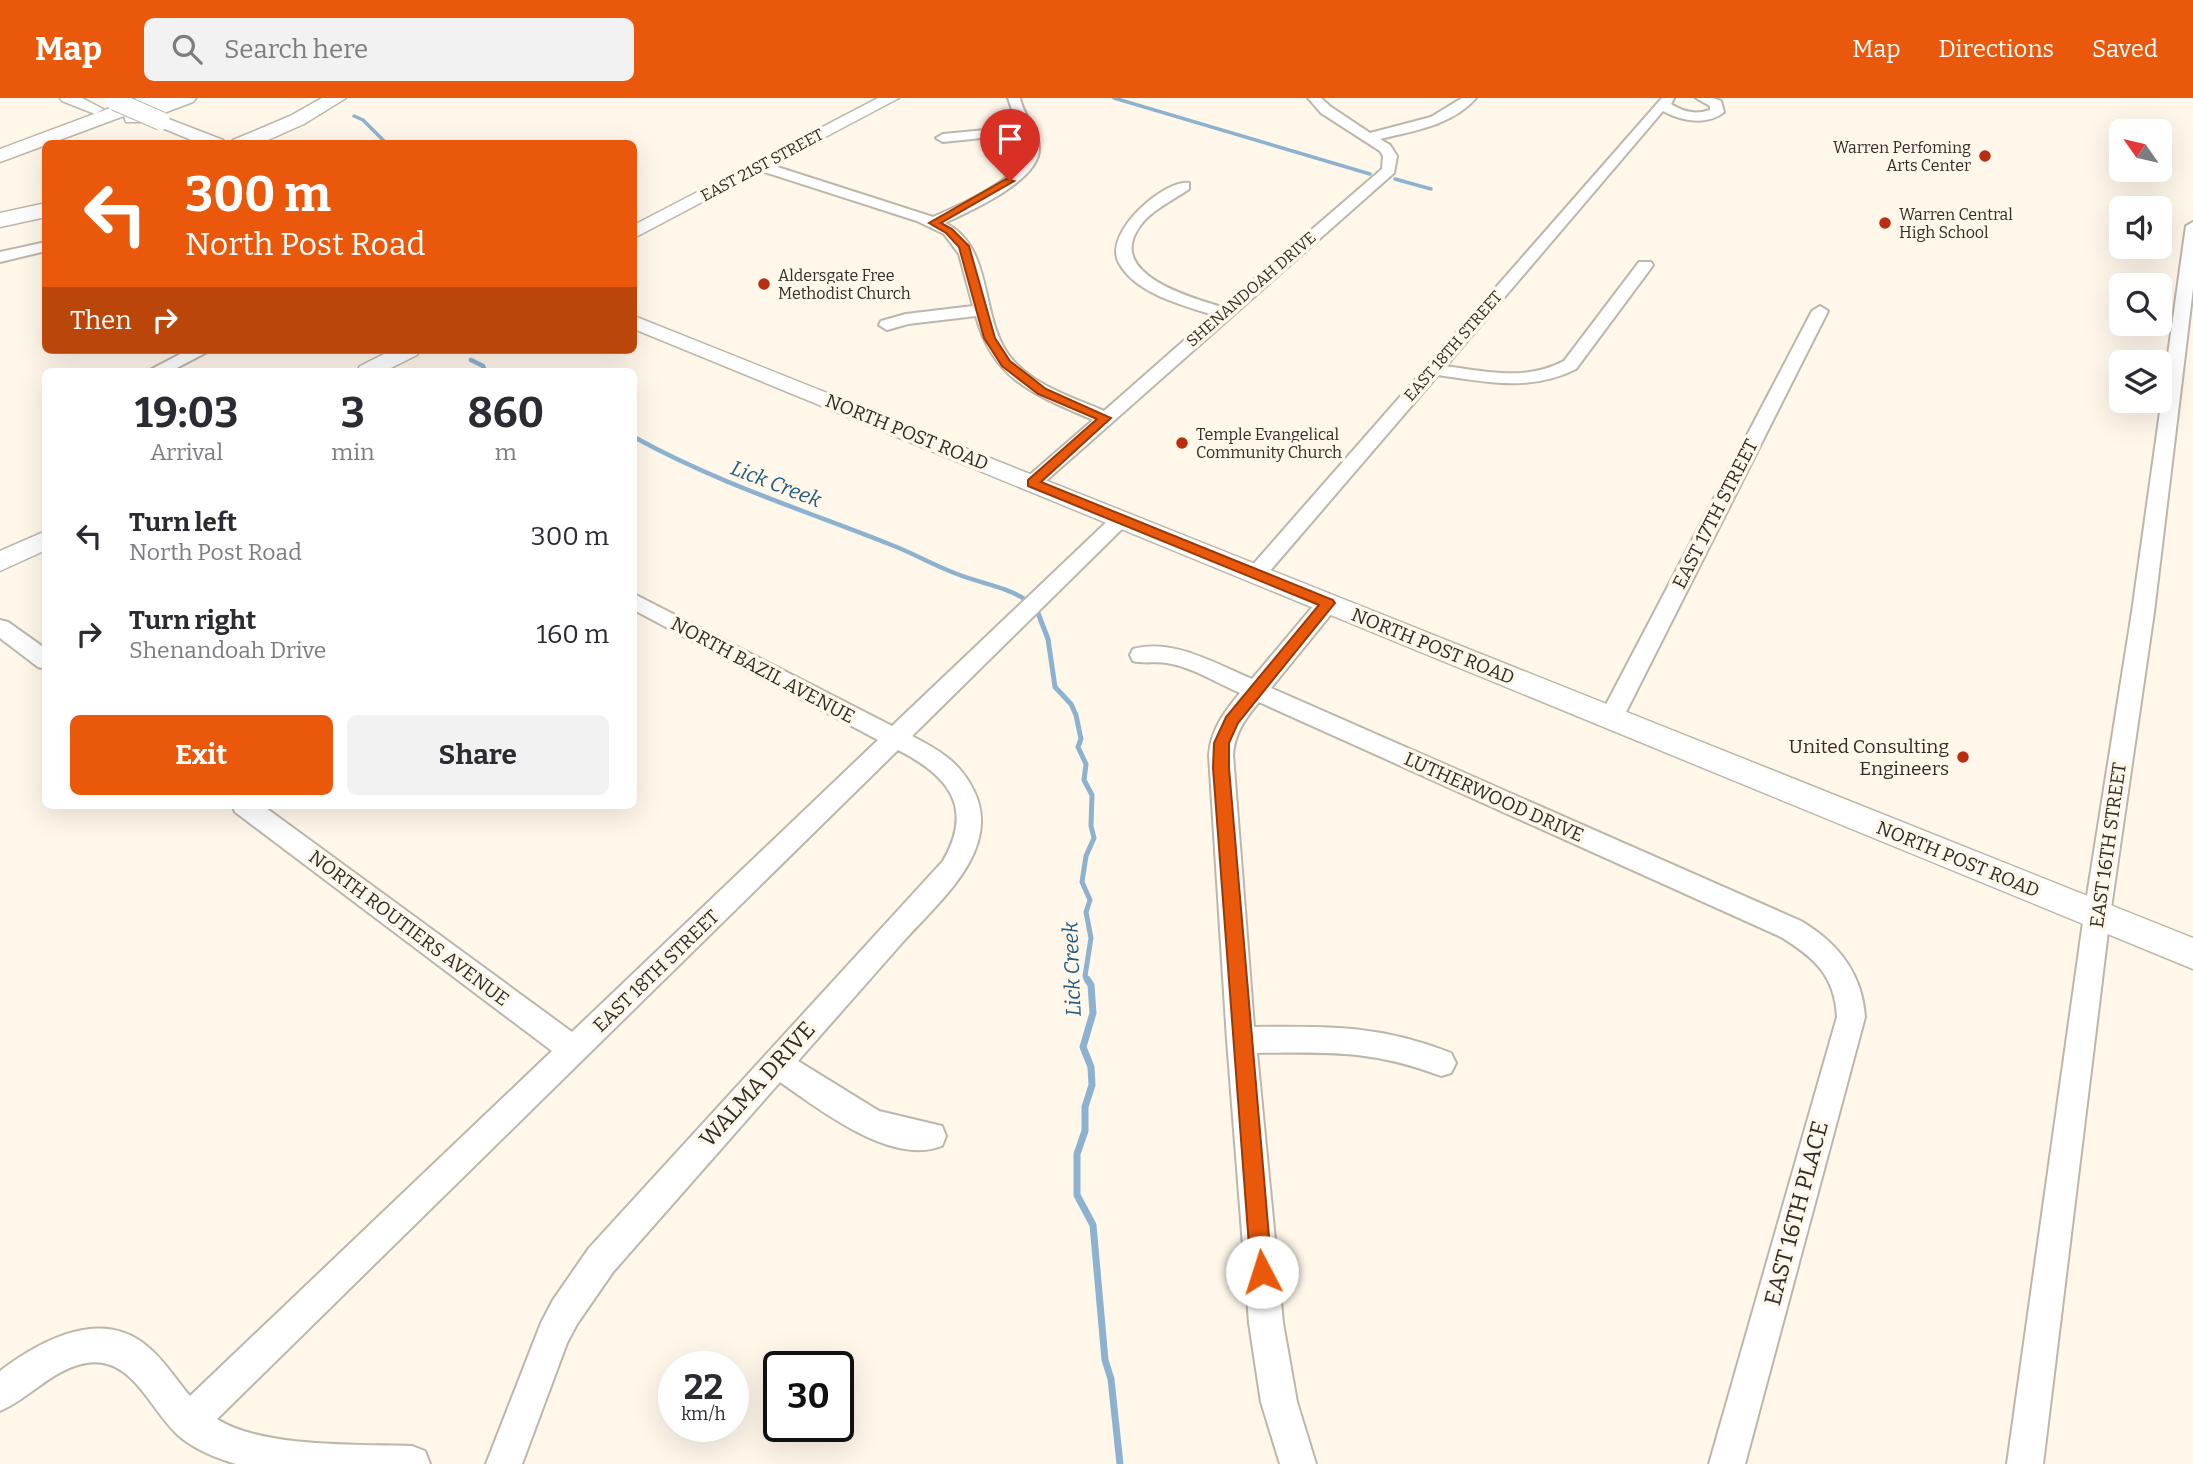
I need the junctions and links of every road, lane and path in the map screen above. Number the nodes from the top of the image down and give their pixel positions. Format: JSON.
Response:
{"nodes":[{"id":1,"x":68,"y":98,"type":"edge"},
{"id":2,"x":155,"y":98,"type":"edge"},
{"id":3,"x":186,"y":98,"type":"edge"},
{"id":4,"x":336,"y":98,"type":"edge"},
{"id":5,"x":891,"y":98,"type":"edge"},
{"id":6,"x":1014,"y":98,"type":"edge"},
{"id":7,"x":1314,"y":98,"type":"edge"},
{"id":8,"x":1470,"y":98,"type":"edge"},
{"id":9,"x":1702,"y":98,"type":"edge"},
{"id":10,"x":1665,"y":99,"type":"edge"},
{"id":11,"x":113,"y":102,"type":"edge"},
{"id":12,"x":1684,"y":115,"type":"junction"},
{"id":13,"x":1651,"y":119,"type":"junction"},
{"id":14,"x":1026,"y":130,"type":"junction"},
{"id":15,"x":1369,"y":137,"type":"junction"},
{"id":16,"x":943,"y":138,"type":"dead end"},
{"id":17,"x":263,"y":139,"type":"edge"},
{"id":18,"x":42,"y":140,"type":"edge"},
{"id":19,"x":43,"y":140,"type":"edge"},
{"id":20,"x":77,"y":140,"type":"edge"},
{"id":21,"x":170,"y":140,"type":"edge"},
{"id":22,"x":207,"y":140,"type":"edge"},
{"id":23,"x":0,"y":148,"type":"edge"},
{"id":24,"x":42,"y":153,"type":"edge"},
{"id":25,"x":0,"y":156,"type":"edge"},
{"id":26,"x":760,"y":166,"type":"junction"},
{"id":27,"x":0,"y":169,"type":"edge"},
{"id":28,"x":1184,"y":186,"type":"dead end"},
{"id":29,"x":42,"y":210,"type":"edge"},
{"id":30,"x":0,"y":220,"type":"edge"},
{"id":31,"x":933,"y":223,"type":"junction"},
{"id":32,"x":2193,"y":226,"type":"edge"},
{"id":33,"x":637,"y":230,"type":"edge"},
{"id":34,"x":42,"y":247,"type":"edge"},
{"id":35,"x":0,"y":257,"type":"edge"},
{"id":36,"x":1645,"y":265,"type":"dead end"},
{"id":37,"x":983,"y":310,"type":"junction"},
{"id":38,"x":1820,"y":312,"type":"dead end"},
{"id":39,"x":1223,"y":313,"type":"junction"},
{"id":40,"x":637,"y":323,"type":"edge"},
{"id":41,"x":887,"y":325,"type":"dead end"},
{"id":42,"x":193,"y":354,"type":"edge"},
{"id":43,"x":399,"y":354,"type":"edge"},
{"id":44,"x":163,"y":368,"type":"edge"},
{"id":45,"x":373,"y":368,"type":"edge"},
{"id":46,"x":1433,"y":369,"type":"junction"},
{"id":47,"x":1105,"y":418,"type":"junction"},
{"id":48,"x":1032,"y":483,"type":"junction"},
{"id":49,"x":1121,"y":519,"type":"junction"},
{"id":50,"x":42,"y":541,"type":"edge"},
{"id":51,"x":0,"y":562,"type":"edge"},
{"id":52,"x":1256,"y":573,"type":"junction"},
{"id":53,"x":637,"y":603,"type":"edge"},
{"id":54,"x":1328,"y":603,"type":"junction"},
{"id":55,"x":0,"y":627,"type":"edge"},
{"id":56,"x":1141,"y":654,"type":"dead end"},
{"id":57,"x":42,"y":658,"type":"edge"},
{"id":58,"x":1256,"y":691,"type":"junction"},
{"id":59,"x":1611,"y":718,"type":"junction"},
{"id":60,"x":894,"y":738,"type":"junction"},
{"id":61,"x":249,"y":809,"type":"edge"},
{"id":62,"x":2097,"y":915,"type":"junction"},
{"id":63,"x":2193,"y":954,"type":"edge"},
{"id":64,"x":1835,"y":964,"type":"joint"},
{"id":65,"x":1241,"y":1040,"type":"junction"},
{"id":66,"x":573,"y":1051,"type":"junction"},
{"id":67,"x":776,"y":1062,"type":"junction"},
{"id":68,"x":1441,"y":1063,"type":"dead end"},
{"id":69,"x":931,"y":1136,"type":"dead end"},
{"id":70,"x":0,"y":1393,"type":"edge"},
{"id":71,"x":189,"y":1422,"type":"junction"},
{"id":72,"x":412,"y":1464,"type":"edge"},
{"id":73,"x":504,"y":1464,"type":"edge"},
{"id":74,"x":1298,"y":1464,"type":"edge"},
{"id":75,"x":1727,"y":1464,"type":"edge"},
{"id":76,"x":2025,"y":1464,"type":"edge"}],
"edges":[{"from":1,"to":11,"type":"main road"},
{"from":2,"to":19,"type":"highway"},
{"from":3,"to":20,"type":"highway"},
{"from":4,"to":17,"type":"highway"},
{"from":5,"to":26,"type":"main road","name":"EAST 21ST STREET"},
{"from":6,"to":14,"type":"street"},
{"from":7,"to":15,"type":"street","name":"SHENANDOAH DRIVE"},
{"from":8,"to":15,"type":"street"},
{"from":9,"to":12,"type":"street"},
{"from":10,"to":12,"type":"street"},
{"from":10,"to":13,"type":"street","name":"EAST 18TH STREET"},
{"from":11,"to":21,"type":"main road"},
{"from":11,"to":22,"type":"main road","bridge":true},
{"from":11,"to":23,"type":"highway"},
{"from":12,"to":13,"type":"street"},
{"from":13,"to":46,"type":"street","name":"EAST 18TH STREET"},
{"from":14,"to":16,"type":"street"},
{"from":14,"to":31,"type":"street"},
{"from":15,"to":39,"type":"street","name":"SHENANDOAH DRIVE"},
{"from":18,"to":25,"type":"highway"},
{"from":24,"to":27,"type":"highway"},
{"from":26,"to":31,"type":"street"},
{"from":26,"to":33,"type":"main road","name":"EAST 21ST STREET"},
{"from":28,"to":39,"type":"street"},
{"from":29,"to":30,"type":"highway"},
{"from":31,"to":37,"type":"street"},
{"from":32,"to":62,"type":"street","name":"EAST 16TH STREET"},
{"from":34,"to":35,"type":"street"},
{"from":36,"to":46,"type":"street"},
{"from":37,"to":41,"type":"street"},
{"from":37,"to":47,"type":"street"},
{"from":38,"to":59,"type":"street","name":"EAST 17TH STREET"},
{"from":39,"to":47,"type":"street","name":"SHENANDOAH DRIVE"},
{"from":40,"to":48,"type":"main road","name":"NORTH POST ROAD"},
{"from":42,"to":44,"type":"street"},
{"from":43,"to":45,"type":"main road"},
{"from":46,"to":52,"type":"street","name":"EAST 18TH STREET"},
{"from":47,"to":48,"type":"street","name":"SHENANDOAH DRIVE"},
{"from":48,"to":49,"type":"main road","name":"NORTH POST ROAD"},
{"from":49,"to":52,"type":"main road","name":"NORTH POST ROAD"},
{"from":49,"to":60,"type":"street","name":"EAST 18TH STREET"},
{"from":50,"to":51,"type":"main road"},
{"from":52,"to":54,"type":"main road","name":"NORTH POST ROAD"},
{"from":53,"to":60,"type":"street","name":"NORTH BAZIL AVENUE"},
{"from":54,"to":58,"type":"street"},
{"from":54,"to":59,"type":"main road","name":"NORTH POST ROAD"},
{"from":55,"to":57,"type":"street"},
{"from":56,"to":58,"type":"street","name":"LUTHERWOOD DRIVE"},
{"from":58,"to":64,"type":"street","name":"LUTHERWOOD DRIVE"},
{"from":58,"to":65,"type":"street"},
{"from":59,"to":62,"type":"main road","name":"NORTH POST ROAD"},
{"from":60,"to":66,"type":"street","name":"EAST 18TH STREET"},
{"from":60,"to":67,"type":"street","name":"WALMA DRIVE"},
{"from":61,"to":66,"type":"street","name":"NORTH ROUTIERS AVENUE"},
{"from":62,"to":63,"type":"main road","name":"NORTH POST ROAD"},
{"from":62,"to":76,"type":"street","name":"EAST 16TH STREET"},
{"from":64,"to":75,"type":"street","name":"EAST 16TH PLACE"},
{"from":65,"to":68,"type":"street"},
{"from":65,"to":74,"type":"street"},
{"from":66,"to":71,"type":"street","name":"EAST 18TH STREET"},
{"from":67,"to":69,"type":"street"},
{"from":67,"to":73,"type":"street","name":"WALMA DRIVE"},
{"from":70,"to":71,"type":"street"},
{"from":71,"to":72,"type":"street"}]}
